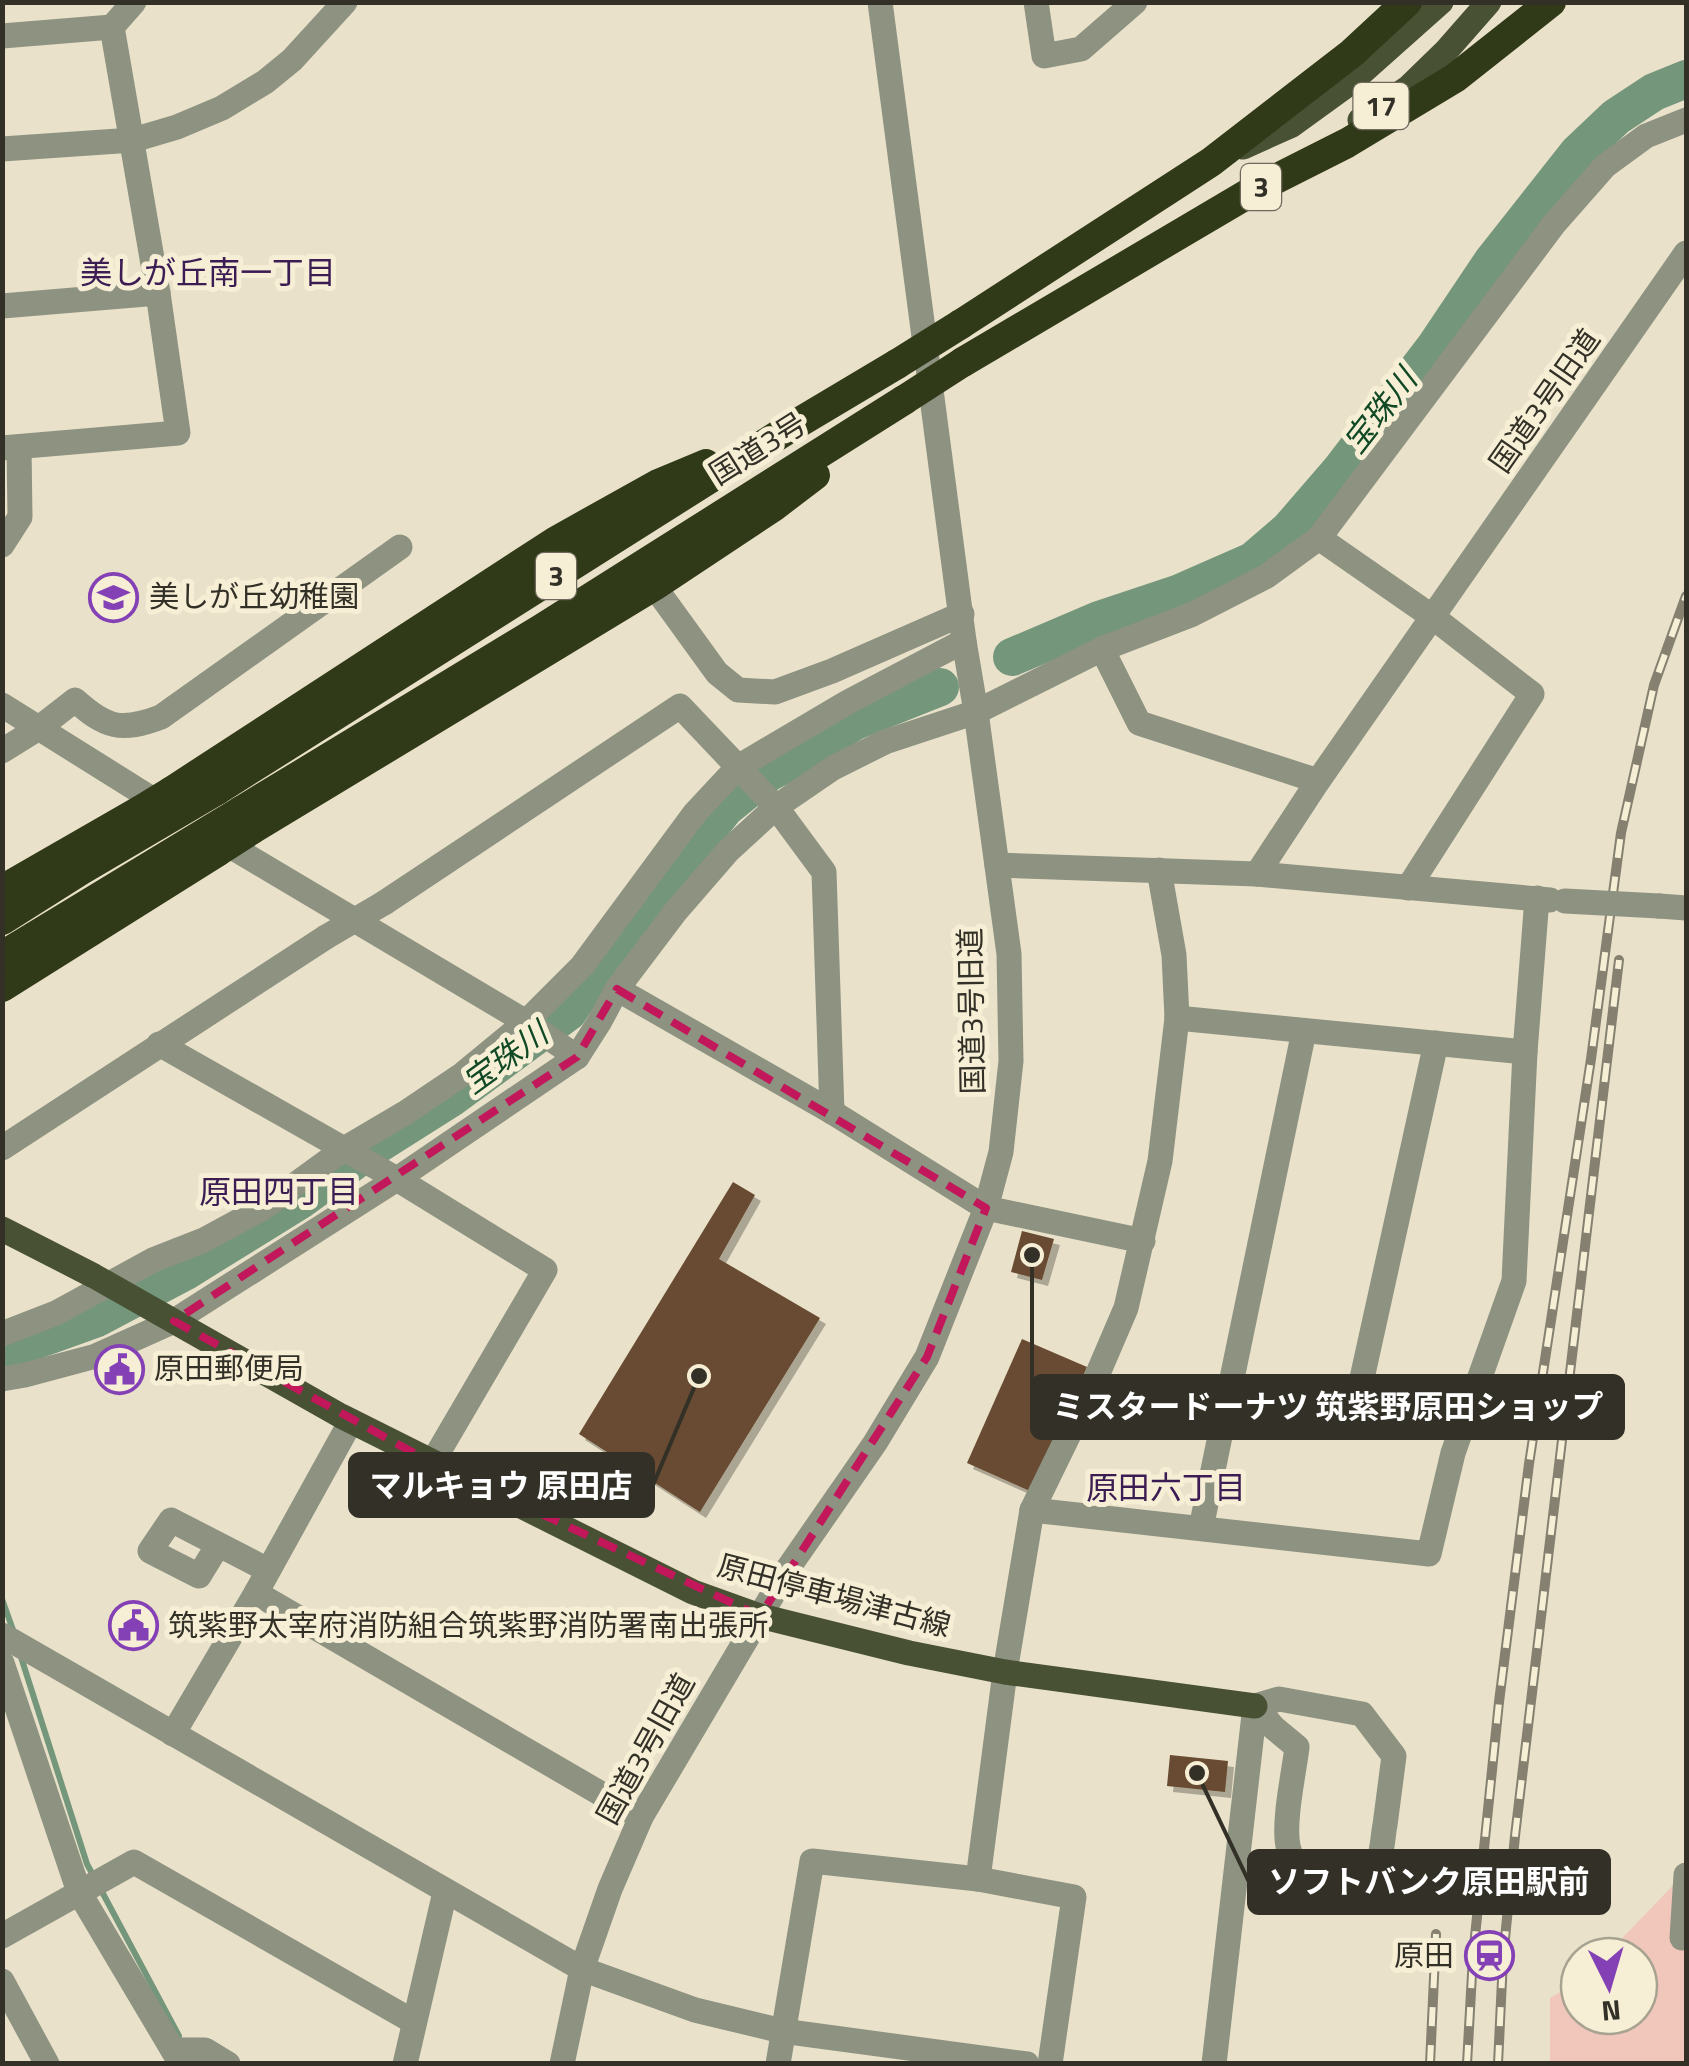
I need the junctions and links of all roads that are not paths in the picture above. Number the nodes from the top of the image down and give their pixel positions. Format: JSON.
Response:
{"nodes":[{"id":1,"x":134,"y":2,"type":"edge"},
{"id":2,"x":345,"y":2,"type":"edge"},
{"id":3,"x":880,"y":2,"type":"edge"},
{"id":4,"x":1036,"y":2,"type":"edge"},
{"id":5,"x":1136,"y":2,"type":"edge"},
{"id":6,"x":1407,"y":2,"type":"edge"},
{"id":7,"x":1441,"y":2,"type":"edge"},
{"id":8,"x":1489,"y":2,"type":"edge"},
{"id":9,"x":1551,"y":2,"type":"edge"},
{"id":10,"x":112,"y":28,"type":"junction"},
{"id":11,"x":2,"y":36,"type":"edge"},
{"id":12,"x":1686,"y":120,"type":"edge"},
{"id":13,"x":132,"y":140,"type":"junction"},
{"id":14,"x":2,"y":149,"type":"edge"},
{"id":15,"x":1211,"y":162,"type":"junction"},
{"id":16,"x":1256,"y":189,"type":"junction"},
{"id":17,"x":1686,"y":253,"type":"edge"},
{"id":18,"x":158,"y":292,"type":"junction"},
{"id":19,"x":2,"y":306,"type":"edge"},
{"id":20,"x":868,"y":421,"type":"junction"},
{"id":21,"x":788,"y":429,"type":"junction"},
{"id":22,"x":11,"y":448,"type":"edge"},
{"id":23,"x":1319,"y":538,"type":"junction"},
{"id":24,"x":2,"y":545,"type":"edge"},
{"id":25,"x":400,"y":547,"type":"dead end"},
{"id":26,"x":654,"y":586,"type":"junction"},
{"id":27,"x":962,"y":614,"type":"junction"},
{"id":28,"x":1434,"y":618,"type":"junction"},
{"id":29,"x":964,"y":641,"type":"junction"},
{"id":30,"x":1102,"y":650,"type":"junction"},
{"id":31,"x":2,"y":705,"type":"edge"},
{"id":32,"x":976,"y":712,"type":"junction"},
{"id":33,"x":39,"y":728,"type":"junction"},
{"id":34,"x":2,"y":751,"type":"edge"},
{"id":35,"x":738,"y":767,"type":"junction"},
{"id":36,"x":1318,"y":781,"type":"junction"},
{"id":37,"x":776,"y":807,"type":"junction"},
{"id":38,"x":246,"y":820,"type":"junction"},
{"id":39,"x":997,"y":865,"type":"junction"},
{"id":40,"x":1158,"y":870,"type":"junction"},
{"id":41,"x":1257,"y":874,"type":"junction"},
{"id":42,"x":1408,"y":888,"type":"junction"},
{"id":43,"x":2,"y":890,"type":"edge"},
{"id":44,"x":1537,"y":898,"type":"junction"},
{"id":45,"x":1686,"y":908,"type":"edge"},
{"id":46,"x":2,"y":920,"type":"edge"},
{"id":47,"x":2,"y":956,"type":"edge"},
{"id":48,"x":2,"y":987,"type":"edge"},
{"id":49,"x":618,"y":989,"type":"junction"},
{"id":50,"x":1177,"y":1018,"type":"junction"},
{"id":51,"x":526,"y":1022,"type":"junction"},
{"id":52,"x":1304,"y":1030,"type":"junction"},
{"id":53,"x":1436,"y":1043,"type":"junction"},
{"id":54,"x":159,"y":1044,"type":"junction"},
{"id":55,"x":1525,"y":1052,"type":"junction"},
{"id":56,"x":576,"y":1057,"type":"junction"},
{"id":57,"x":832,"y":1112,"type":"junction"},
{"id":58,"x":2,"y":1148,"type":"edge"},
{"id":59,"x":344,"y":1149,"type":"junction"},
{"id":60,"x":397,"y":1179,"type":"junction"},
{"id":61,"x":986,"y":1208,"type":"junction"},
{"id":62,"x":2,"y":1229,"type":"edge"},
{"id":63,"x":1142,"y":1241,"type":"junction"},
{"id":64,"x":109,"y":1284,"type":"junction"},
{"id":65,"x":174,"y":1321,"type":"junction"},
{"id":66,"x":2,"y":1334,"type":"edge"},
{"id":67,"x":2,"y":1378,"type":"edge"},
{"id":68,"x":1230,"y":1391,"type":"junction"},
{"id":69,"x":352,"y":1421,"type":"junction"},
{"id":70,"x":432,"y":1463,"type":"junction"},
{"id":71,"x":1032,"y":1510,"type":"junction"},
{"id":72,"x":1202,"y":1528,"type":"junction"},
{"id":73,"x":218,"y":1546,"type":"dead end"},
{"id":74,"x":262,"y":1581,"type":"junction"},
{"id":75,"x":760,"y":1616,"type":"junction"},
{"id":76,"x":2,"y":1635,"type":"edge"},
{"id":77,"x":2,"y":1663,"type":"edge"},
{"id":78,"x":1005,"y":1672,"type":"junction"},
{"id":79,"x":1255,"y":1706,"type":"junction"},
{"id":80,"x":1337,"y":1710,"type":"junction"},
{"id":81,"x":172,"y":1734,"type":"junction"},
{"id":82,"x":1297,"y":1747,"type":"junction"},
{"id":83,"x":641,"y":1817,"type":"junction"},
{"id":84,"x":1686,"y":1875,"type":"edge"},
{"id":85,"x":978,"y":1879,"type":"junction"},
{"id":86,"x":79,"y":1892,"type":"junction"},
{"id":87,"x":445,"y":1892,"type":"junction"},
{"id":88,"x":2,"y":1936,"type":"edge"},
{"id":89,"x":1682,"y":1938,"type":"dead end"},
{"id":90,"x":582,"y":1969,"type":"junction"},
{"id":91,"x":2,"y":1980,"type":"edge"},
{"id":92,"x":414,"y":2022,"type":"junction"},
{"id":93,"x":782,"y":2031,"type":"junction"},
{"id":94,"x":178,"y":2057,"type":"edge"},
{"id":95,"x":47,"y":2064,"type":"edge"},
{"id":96,"x":228,"y":2064,"type":"edge"},
{"id":97,"x":405,"y":2064,"type":"edge"},
{"id":98,"x":562,"y":2064,"type":"edge"},
{"id":99,"x":778,"y":2064,"type":"edge"},
{"id":100,"x":1027,"y":2064,"type":"edge"},
{"id":101,"x":1050,"y":2064,"type":"edge"},
{"id":102,"x":1214,"y":2064,"type":"edge"}],
"edges":[{"from":1,"to":10,"type":"street"},
{"from":2,"to":13,"type":"street"},
{"from":3,"to":27,"type":"street","name":"国道3号旧道"},
{"from":4,"to":5,"type":"street"},
{"from":6,"to":15,"type":"highway","name":"国道3号","number":"3"},
{"from":7,"to":15,"type":"main road","number":"17"},
{"from":8,"to":16,"type":"main road","number":"17"},
{"from":9,"to":16,"type":"highway","name":"国道3号","number":"3"},
{"from":10,"to":11,"type":"street"},
{"from":10,"to":13,"type":"street"},
{"from":12,"to":23,"type":"street"},
{"from":13,"to":14,"type":"street"},
{"from":13,"to":18,"type":"street"},
{"from":15,"to":21,"type":"highway","name":"国道3号","number":"3","bridge":true},
{"from":16,"to":20,"type":"highway","name":"国道3号","number":"3","bridge":true},
{"from":17,"to":28,"type":"street","name":"国道3号旧道"},
{"from":18,"to":19,"type":"street"},
{"from":18,"to":22,"type":"street"},
{"from":20,"to":26,"type":"highway"},
{"from":20,"to":38,"type":"highway","name":"国道3号","number":"3"},
{"from":21,"to":43,"type":"highway","bridge":true},
{"from":21,"to":46,"type":"highway","name":"国道3号","number":"3","bridge":true},
{"from":22,"to":24,"type":"street"},
{"from":23,"to":28,"type":"street"},
{"from":23,"to":30,"type":"street"},
{"from":25,"to":33,"type":"street"},
{"from":26,"to":27,"type":"street"},
{"from":26,"to":38,"type":"highway"},
{"from":27,"to":29,"type":"street","name":"国道3号旧道"},
{"from":28,"to":36,"type":"street","name":"国道3号旧道"},
{"from":28,"to":42,"type":"street"},
{"from":29,"to":32,"type":"street","name":"国道3号旧道"},
{"from":29,"to":35,"type":"street"},
{"from":30,"to":32,"type":"street"},
{"from":30,"to":36,"type":"street"},
{"from":31,"to":33,"type":"street"},
{"from":32,"to":37,"type":"street"},
{"from":32,"to":39,"type":"street","name":"国道3号旧道"},
{"from":33,"to":34,"type":"street"},
{"from":33,"to":51,"type":"street"},
{"from":35,"to":37,"type":"street"},
{"from":35,"to":51,"type":"street"},
{"from":35,"to":54,"type":"street","bridge":true},
{"from":36,"to":41,"type":"street","name":"国道3号旧道"},
{"from":37,"to":49,"type":"street"},
{"from":37,"to":57,"type":"street"},
{"from":38,"to":47,"type":"highway","name":"国道3号","number":"3","bridge":true},
{"from":38,"to":48,"type":"highway","bridge":true},
{"from":39,"to":40,"type":"street"},
{"from":39,"to":61,"type":"street","name":"国道3号旧道"},
{"from":40,"to":41,"type":"street"},
{"from":40,"to":50,"type":"street"},
{"from":41,"to":42,"type":"street"},
{"from":42,"to":44,"type":"street"},
{"from":44,"to":45,"type":"street","bridge":true},
{"from":44,"to":55,"type":"street"},
{"from":49,"to":56,"type":"street"},
{"from":49,"to":57,"type":"street"},
{"from":50,"to":52,"type":"street"},
{"from":50,"to":63,"type":"street"},
{"from":51,"to":56,"type":"street"},
{"from":51,"to":59,"type":"street"},
{"from":52,"to":53,"type":"street"},
{"from":52,"to":68,"type":"street"},
{"from":53,"to":55,"type":"street"},
{"from":53,"to":68,"type":"street"},
{"from":54,"to":58,"type":"street"},
{"from":54,"to":59,"type":"street"},
{"from":55,"to":72,"type":"street"},
{"from":56,"to":60,"type":"street"},
{"from":57,"to":61,"type":"street"},
{"from":59,"to":60,"type":"street"},
{"from":59,"to":64,"type":"street"},
{"from":60,"to":65,"type":"street"},
{"from":60,"to":70,"type":"street"},
{"from":61,"to":63,"type":"street"},
{"from":61,"to":75,"type":"street","name":"国道3号旧道"},
{"from":62,"to":64,"type":"main road","name":"原田停車場津古線"},
{"from":63,"to":71,"type":"street"},
{"from":64,"to":65,"type":"main road","name":"原田停車場津古線"},
{"from":64,"to":66,"type":"street"},
{"from":65,"to":67,"type":"street"},
{"from":65,"to":69,"type":"main road","name":"原田停車場津古線"},
{"from":68,"to":72,"type":"street"},
{"from":69,"to":70,"type":"main road","name":"原田停車場津古線"},
{"from":69,"to":74,"type":"street"},
{"from":70,"to":75,"type":"main road","name":"原田停車場津古線"},
{"from":71,"to":72,"type":"street"},
{"from":71,"to":78,"type":"street"},
{"from":73,"to":74,"type":"street"},
{"from":74,"to":81,"type":"street"},
{"from":74,"to":83,"type":"street"},
{"from":75,"to":78,"type":"main road","name":"原田停車場津古線"},
{"from":75,"to":83,"type":"street","name":"国道3号旧道"},
{"from":76,"to":81,"type":"street"},
{"from":77,"to":86,"type":"street"},
{"from":78,"to":79,"type":"main road","name":"原田停車場津古線"},
{"from":78,"to":85,"type":"street"},
{"from":79,"to":80,"type":"street"},
{"from":79,"to":82,"type":"street"},
{"from":79,"to":102,"type":"street"},
{"from":80,"to":82,"type":"street"},
{"from":80,"to":82,"type":"street"},
{"from":81,"to":87,"type":"street"},
{"from":83,"to":90,"type":"street","name":"国道3号旧道"},
{"from":84,"to":89,"type":"street"},
{"from":85,"to":93,"type":"street"},
{"from":85,"to":101,"type":"street"},
{"from":86,"to":88,"type":"street"},
{"from":86,"to":92,"type":"street"},
{"from":86,"to":94,"type":"street"},
{"from":87,"to":90,"type":"street"},
{"from":87,"to":92,"type":"street"},
{"from":90,"to":93,"type":"street"},
{"from":90,"to":98,"type":"street","name":"国道3号旧道"},
{"from":91,"to":95,"type":"street"},
{"from":92,"to":97,"type":"street"},
{"from":93,"to":99,"type":"street"},
{"from":93,"to":100,"type":"street"},
{"from":94,"to":96,"type":"street"}]}
